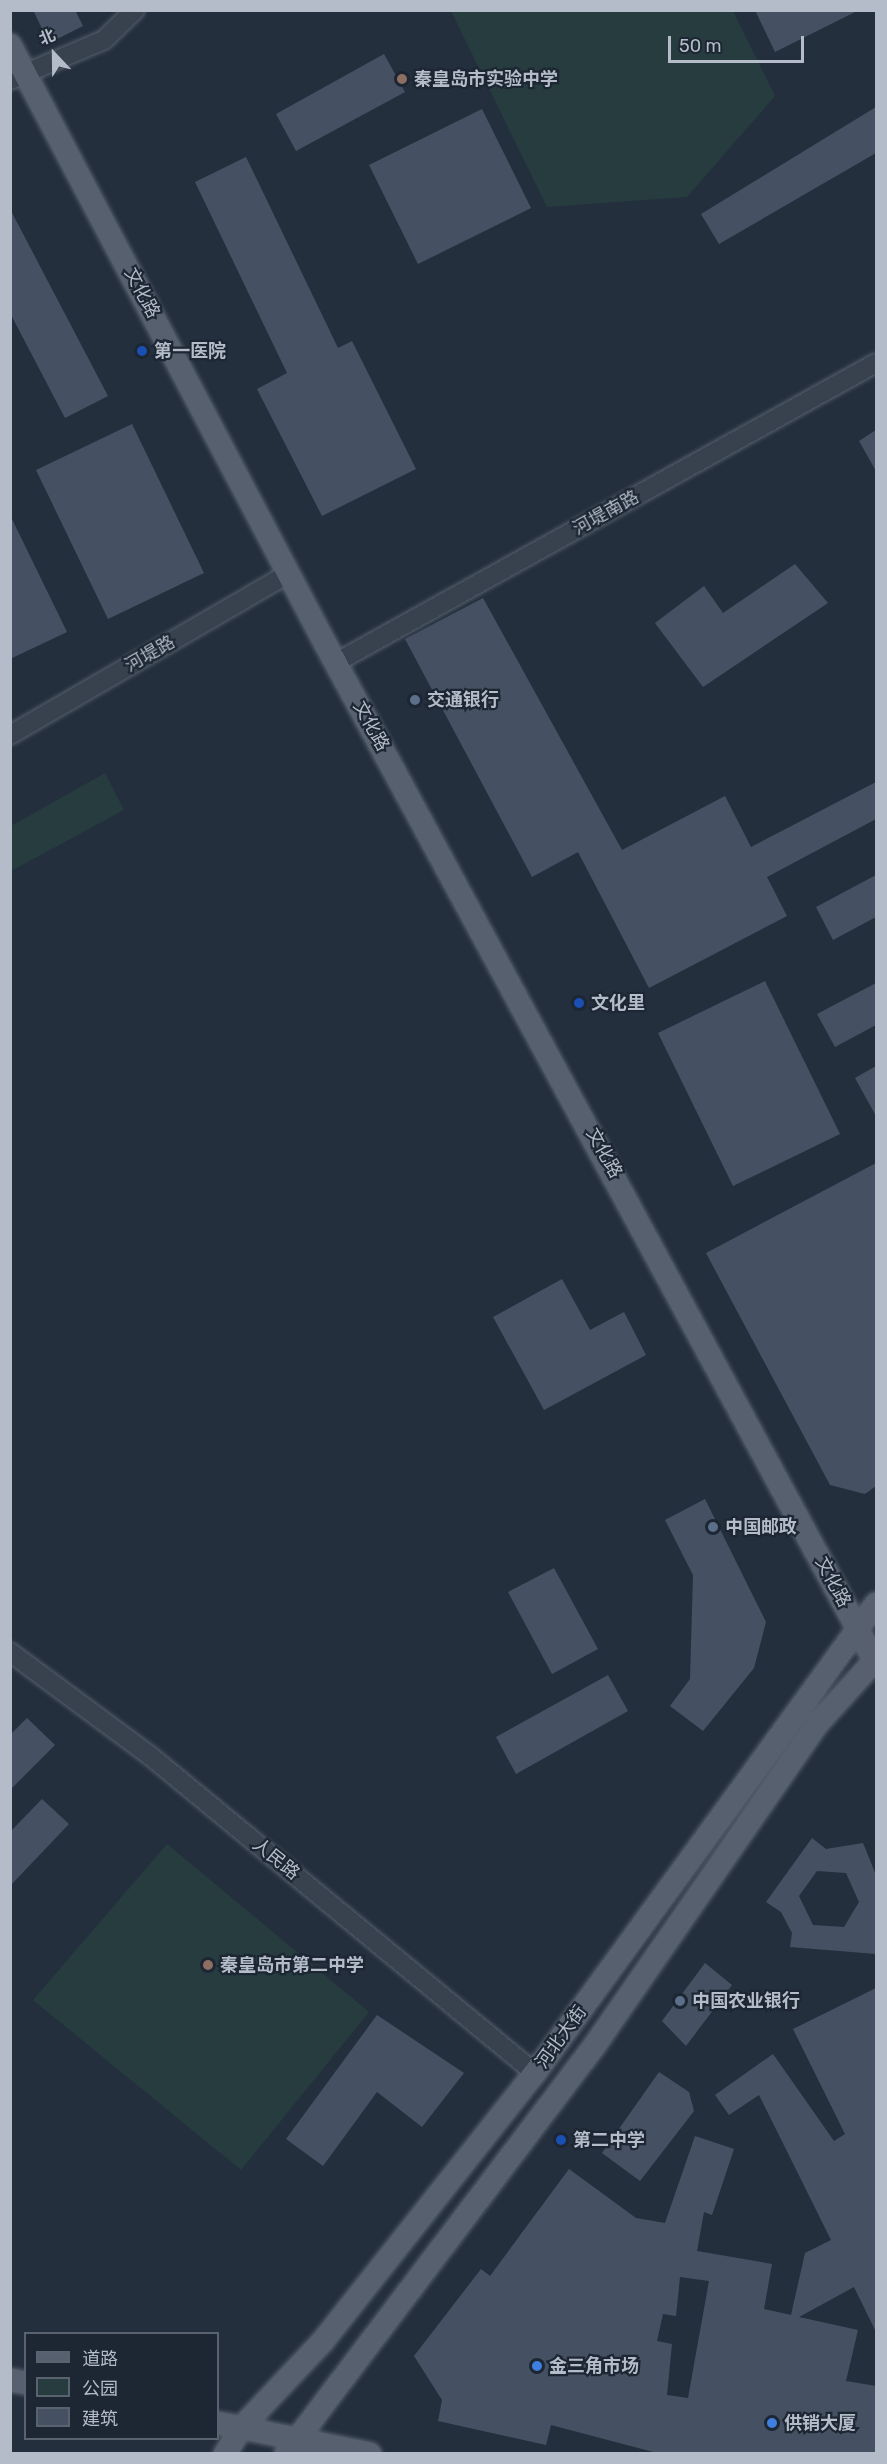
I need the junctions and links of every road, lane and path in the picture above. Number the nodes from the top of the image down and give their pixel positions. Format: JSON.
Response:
{"nodes":[{"id":1,"x":135,"y":10,"type":"edge"},
{"id":2,"x":10,"y":45,"type":"edge"},
{"id":3,"x":18,"y":76,"type":"edge"},
{"id":4,"x":876,"y":363,"type":"edge"},
{"id":5,"x":290,"y":573,"type":"junction"},
{"id":6,"x":332,"y":654,"type":"junction"},
{"id":7,"x":10,"y":735,"type":"edge"},
{"id":8,"x":876,"y":1604,"type":"edge"},
{"id":9,"x":859,"y":1628,"type":"junction"},
{"id":10,"x":10,"y":1652,"type":"edge"},
{"id":11,"x":876,"y":1661,"type":"edge"},
{"id":12,"x":535,"y":2073,"type":"junction"},
{"id":13,"x":219,"y":2423,"type":"edge"},
{"id":14,"x":242,"y":2427,"type":"junction"},
{"id":15,"x":290,"y":2446,"type":"edge"},
{"id":16,"x":225,"y":2454,"type":"edge"},
{"id":17,"x":370,"y":2454,"type":"edge"}],
"edges":[{"from":1,"to":3,"type":"street"},
{"from":2,"to":3,"type":"main road","name":"文化路"},
{"from":3,"to":5,"type":"main road","name":"文化路"},
{"from":4,"to":6,"type":"street","name":"河堤南路"},
{"from":5,"to":6,"type":"main road","name":"文化路"},
{"from":5,"to":7,"type":"street","name":"河堤路"},
{"from":6,"to":9,"type":"main road","name":"文化路"},
{"from":8,"to":9,"type":"main road","name":"河北大街"},
{"from":9,"to":11,"type":"main road","name":"文化路"},
{"from":9,"to":12,"type":"main road","name":"河北大街"},
{"from":10,"to":12,"type":"street","name":"人民路"},
{"from":11,"to":15,"type":"main road"},
{"from":12,"to":14,"type":"main road","name":"河北大街"},
{"from":13,"to":14,"type":"main road"},
{"from":14,"to":15,"type":"main road"},
{"from":14,"to":16,"type":"main road","name":"河北大街"},
{"from":15,"to":17,"type":"main road"}]}
